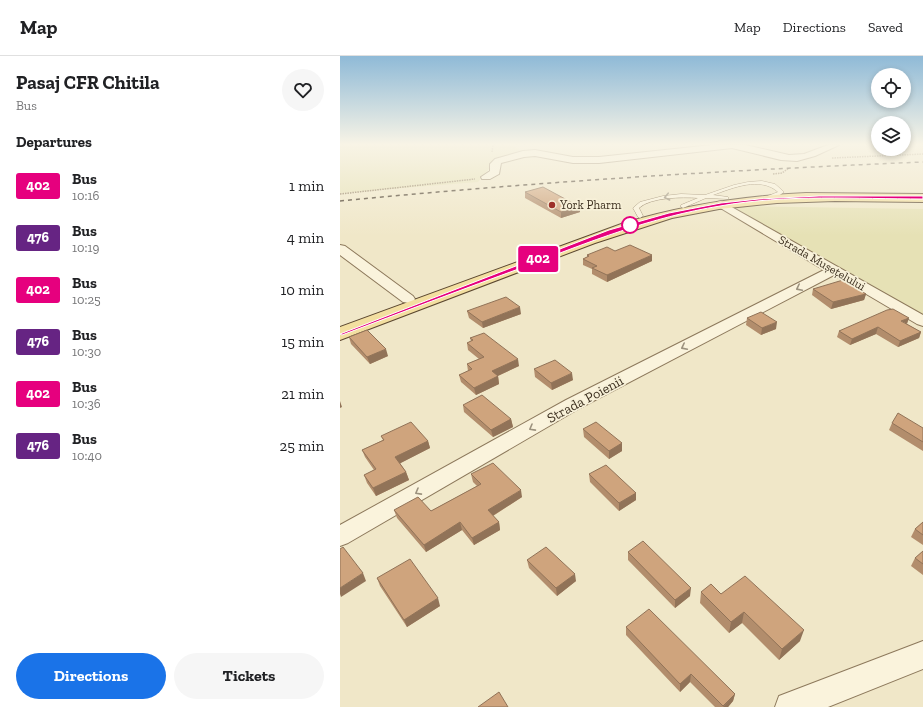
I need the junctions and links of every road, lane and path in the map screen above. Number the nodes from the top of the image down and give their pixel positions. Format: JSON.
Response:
{"nodes":[{"id":1,"x":489,"y":175,"type":"edge"},
{"id":2,"x":767,"y":175,"type":"edge"},
{"id":3,"x":486,"y":177,"type":"joint"},
{"id":4,"x":743,"y":184,"type":"junction"},
{"id":5,"x":780,"y":193,"type":"junction"},
{"id":6,"x":923,"y":193,"type":"edge"},
{"id":7,"x":340,"y":194,"type":"edge"},
{"id":8,"x":923,"y":198,"type":"edge"},
{"id":9,"x":718,"y":200,"type":"junction"},
{"id":10,"x":683,"y":206,"type":"junction"},
{"id":11,"x":640,"y":216,"type":"junction"},
{"id":12,"x":340,"y":249,"type":"edge"},
{"id":13,"x":834,"y":270,"type":"junction"},
{"id":14,"x":408,"y":299,"type":"junction"},
{"id":15,"x":923,"y":321,"type":"edge"},
{"id":16,"x":340,"y":324,"type":"edge"},
{"id":17,"x":340,"y":334,"type":"edge"},
{"id":18,"x":340,"y":536,"type":"edge"},
{"id":19,"x":923,"y":656,"type":"edge"},
{"id":20,"x":790,"y":707,"type":"edge"}],
"edges":[{"from":1,"to":3,"type":"street"},
{"from":2,"to":4,"type":"path"},
{"from":3,"to":7,"type":"path"},
{"from":4,"to":5,"type":"lane"},
{"from":4,"to":9,"type":"lane"},
{"from":5,"to":6,"type":"main road"},
{"from":5,"to":9,"type":"main road"},
{"from":8,"to":9,"type":"main road"},
{"from":9,"to":10,"type":"main road"},
{"from":9,"to":10,"type":"lane"},
{"from":9,"to":11,"type":"lane","one_way":true},
{"from":9,"to":13,"type":"street","name":"Strada Mușețelului"},
{"from":9,"to":17,"type":"main road"},
{"from":10,"to":11,"type":"main road"},
{"from":11,"to":14,"type":"main road"},
{"from":12,"to":14,"type":"street"},
{"from":13,"to":15,"type":"street","name":"Strada Mușețelului"},
{"from":13,"to":18,"type":"street","name":"Strada Poienii","one_way":true},
{"from":14,"to":16,"type":"main road"},
{"from":19,"to":20,"type":"street"}]}
